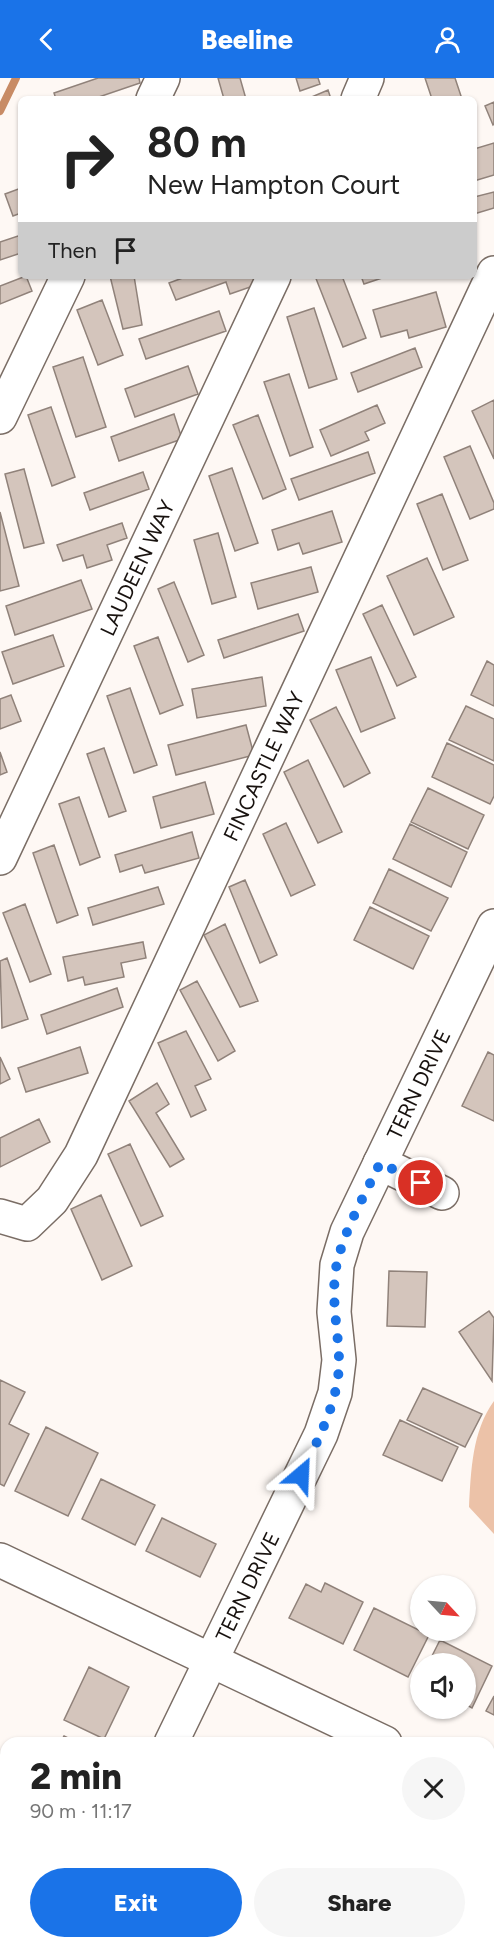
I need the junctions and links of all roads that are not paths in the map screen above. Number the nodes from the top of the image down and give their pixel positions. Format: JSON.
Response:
{"nodes":[{"id":1,"x":164,"y":78,"type":"edge"},
{"id":2,"x":368,"y":78,"type":"edge"},
{"id":3,"x":155,"y":96,"type":"edge"},
{"id":4,"x":359,"y":96,"type":"edge"},
{"id":5,"x":494,"y":273,"type":"edge"},
{"id":6,"x":67,"y":279,"type":"edge"},
{"id":7,"x":273,"y":279,"type":"edge"},
{"id":8,"x":0,"y":417,"type":"edge"},
{"id":9,"x":0,"y":858,"type":"edge"},
{"id":10,"x":494,"y":926,"type":"edge"},
{"id":11,"x":380,"y":1163,"type":"junction"},
{"id":12,"x":442,"y":1193,"type":"dead end"},
{"id":13,"x":0,"y":1216,"type":"edge"},
{"id":14,"x":0,"y":1560,"type":"edge"},
{"id":15,"x":211,"y":1659,"type":"junction"},
{"id":16,"x":174,"y":1737,"type":"edge"},
{"id":17,"x":373,"y":1737,"type":"edge"}],
"edges":[{"from":1,"to":3,"type":"street"},
{"from":2,"to":4,"type":"street"},
{"from":5,"to":13,"type":"street","name":"FINCASTLE WAY"},
{"from":6,"to":8,"type":"street"},
{"from":7,"to":9,"type":"street","name":"LAUDEEN WAY"},
{"from":10,"to":11,"type":"street","name":"TERN DRIVE"},
{"from":11,"to":12,"type":"street"},
{"from":11,"to":15,"type":"street","name":"TERN DRIVE"},
{"from":14,"to":15,"type":"street"},
{"from":15,"to":16,"type":"street","name":"TERN DRIVE"},
{"from":15,"to":17,"type":"street"}]}
